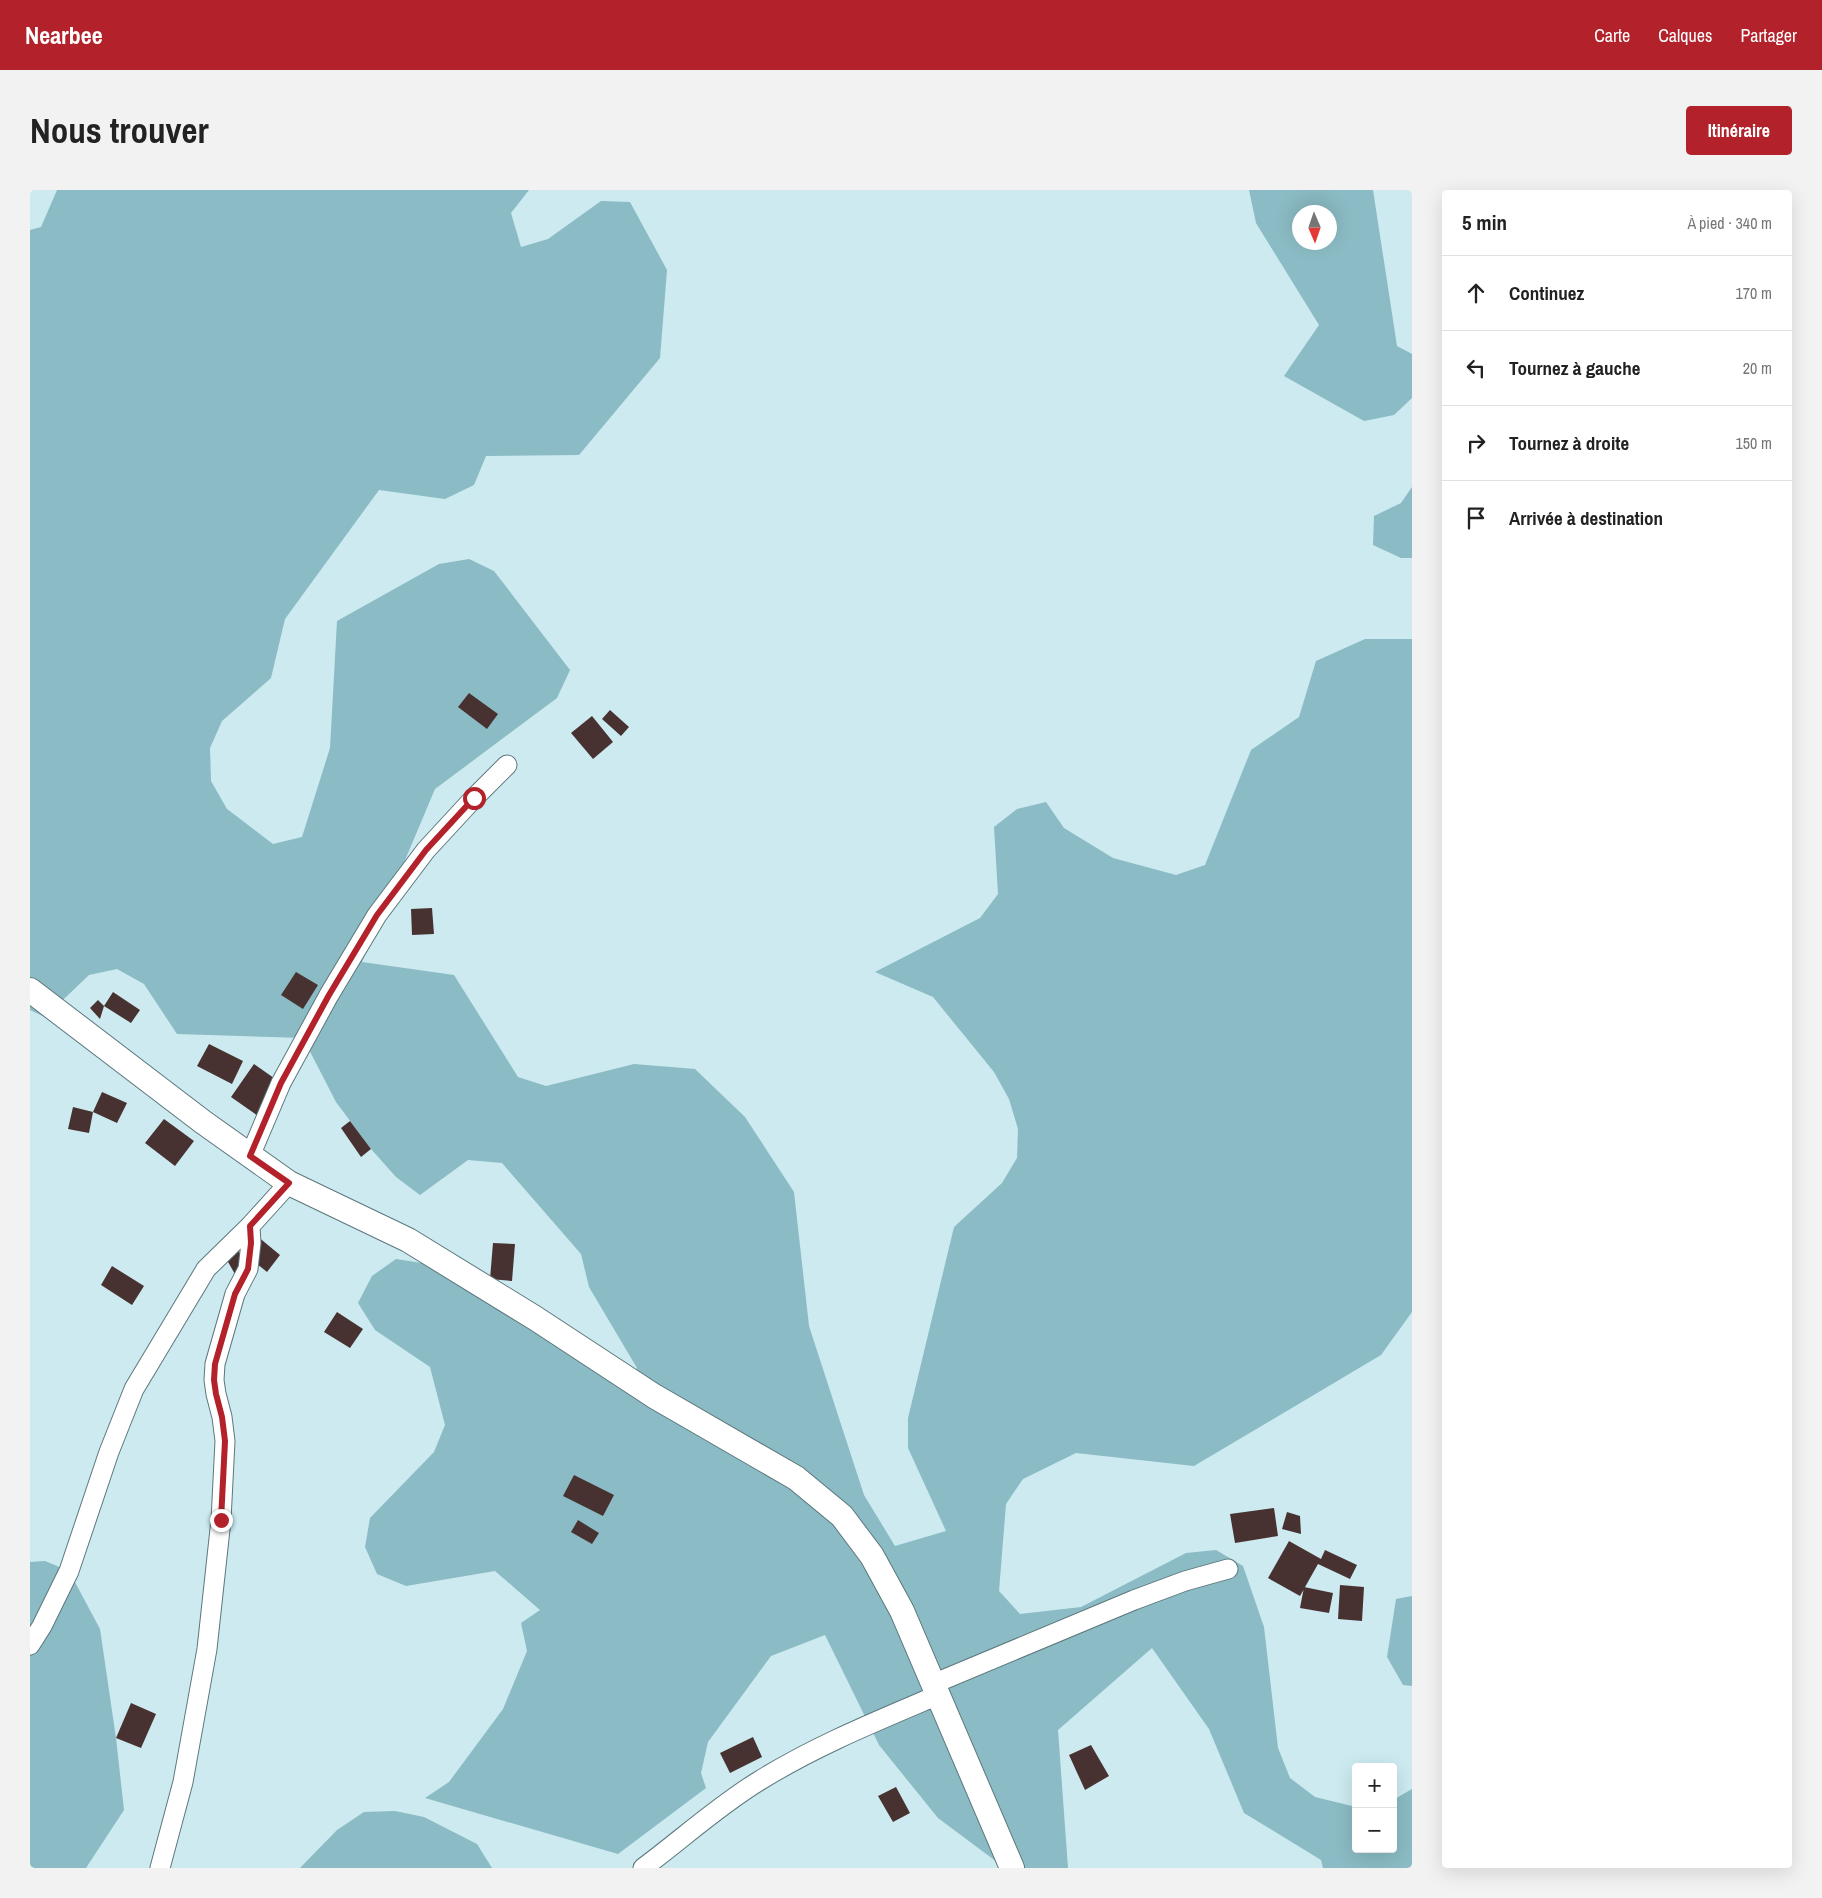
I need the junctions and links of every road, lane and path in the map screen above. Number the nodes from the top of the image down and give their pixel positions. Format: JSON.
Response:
{"nodes":[{"id":1,"x":508,"y":765,"type":"dead end"},
{"id":2,"x":30,"y":990,"type":"edge"},
{"id":3,"x":250,"y":1156,"type":"junction"},
{"id":4,"x":289,"y":1183,"type":"junction"},
{"id":5,"x":250,"y":1226,"type":"junction"},
{"id":6,"x":1228,"y":1569,"type":"dead end"},
{"id":7,"x":30,"y":1645,"type":"edge"},
{"id":8,"x":935,"y":1689,"type":"junction"},
{"id":9,"x":160,"y":1868,"type":"edge"},
{"id":10,"x":643,"y":1868,"type":"edge"},
{"id":11,"x":1012,"y":1868,"type":"edge"}],
"edges":[{"from":1,"to":3,"type":"street"},
{"from":2,"to":3,"type":"street"},
{"from":3,"to":4,"type":"street"},
{"from":4,"to":5,"type":"street"},
{"from":4,"to":8,"type":"street"},
{"from":5,"to":7,"type":"street"},
{"from":5,"to":9,"type":"street"},
{"from":6,"to":8,"type":"street"},
{"from":8,"to":10,"type":"street"},
{"from":8,"to":11,"type":"street"}]}
